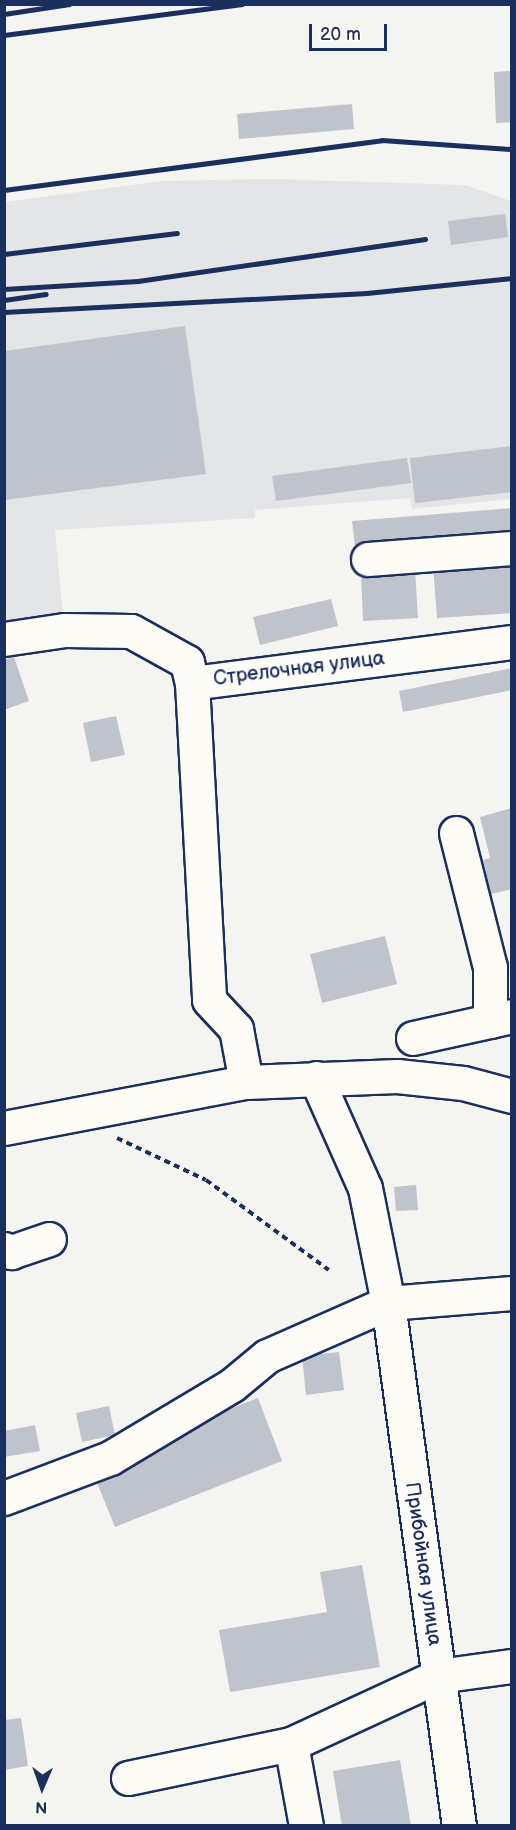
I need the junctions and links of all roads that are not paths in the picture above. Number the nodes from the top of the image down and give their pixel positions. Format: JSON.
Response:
{"nodes":[{"id":1,"x":512,"y":548,"type":"edge"},
{"id":2,"x":368,"y":559,"type":"dead end"},
{"id":3,"x":4,"y":639,"type":"edge"},
{"id":4,"x":512,"y":642,"type":"edge"},
{"id":5,"x":192,"y":683,"type":"junction"},
{"id":6,"x":456,"y":833,"type":"dead end"},
{"id":7,"x":501,"y":1018,"type":"edge"},
{"id":8,"x":413,"y":1038,"type":"dead end"},
{"id":9,"x":316,"y":1078,"type":"junction"},
{"id":10,"x":246,"y":1082,"type":"junction"},
{"id":11,"x":512,"y":1096,"type":"edge"},
{"id":12,"x":4,"y":1128,"type":"edge"},
{"id":13,"x":49,"y":1239,"type":"dead end"},
{"id":14,"x":4,"y":1249,"type":"edge"},
{"id":15,"x":512,"y":1293,"type":"edge"},
{"id":16,"x":388,"y":1303,"type":"junction"},
{"id":17,"x":4,"y":1498,"type":"edge"},
{"id":18,"x":512,"y":1666,"type":"edge"},
{"id":19,"x":438,"y":1676,"type":"junction"},
{"id":20,"x":291,"y":1744,"type":"junction"},
{"id":21,"x":128,"y":1778,"type":"dead end"},
{"id":22,"x":306,"y":1826,"type":"edge"},
{"id":23,"x":459,"y":1826,"type":"edge"}],
"edges":[{"from":1,"to":2,"type":"street"},
{"from":3,"to":5,"type":"street","name":"Стрелочная улица"},
{"from":4,"to":5,"type":"street","name":"Стрелочная улица"},
{"from":5,"to":10,"type":"street"},
{"from":6,"to":7,"type":"street"},
{"from":7,"to":8,"type":"street"},
{"from":9,"to":10,"type":"street"},
{"from":9,"to":11,"type":"street"},
{"from":9,"to":16,"type":"street","name":"Прибойная улица"},
{"from":10,"to":12,"type":"street"},
{"from":13,"to":14,"type":"street"},
{"from":15,"to":16,"type":"street"},
{"from":16,"to":17,"type":"street"},
{"from":16,"to":19,"type":"street","name":"Прибойная улица"},
{"from":18,"to":19,"type":"street"},
{"from":19,"to":20,"type":"street"},
{"from":19,"to":23,"type":"street","name":"Прибойная улица"},
{"from":20,"to":21,"type":"street"},
{"from":20,"to":22,"type":"street"}]}
